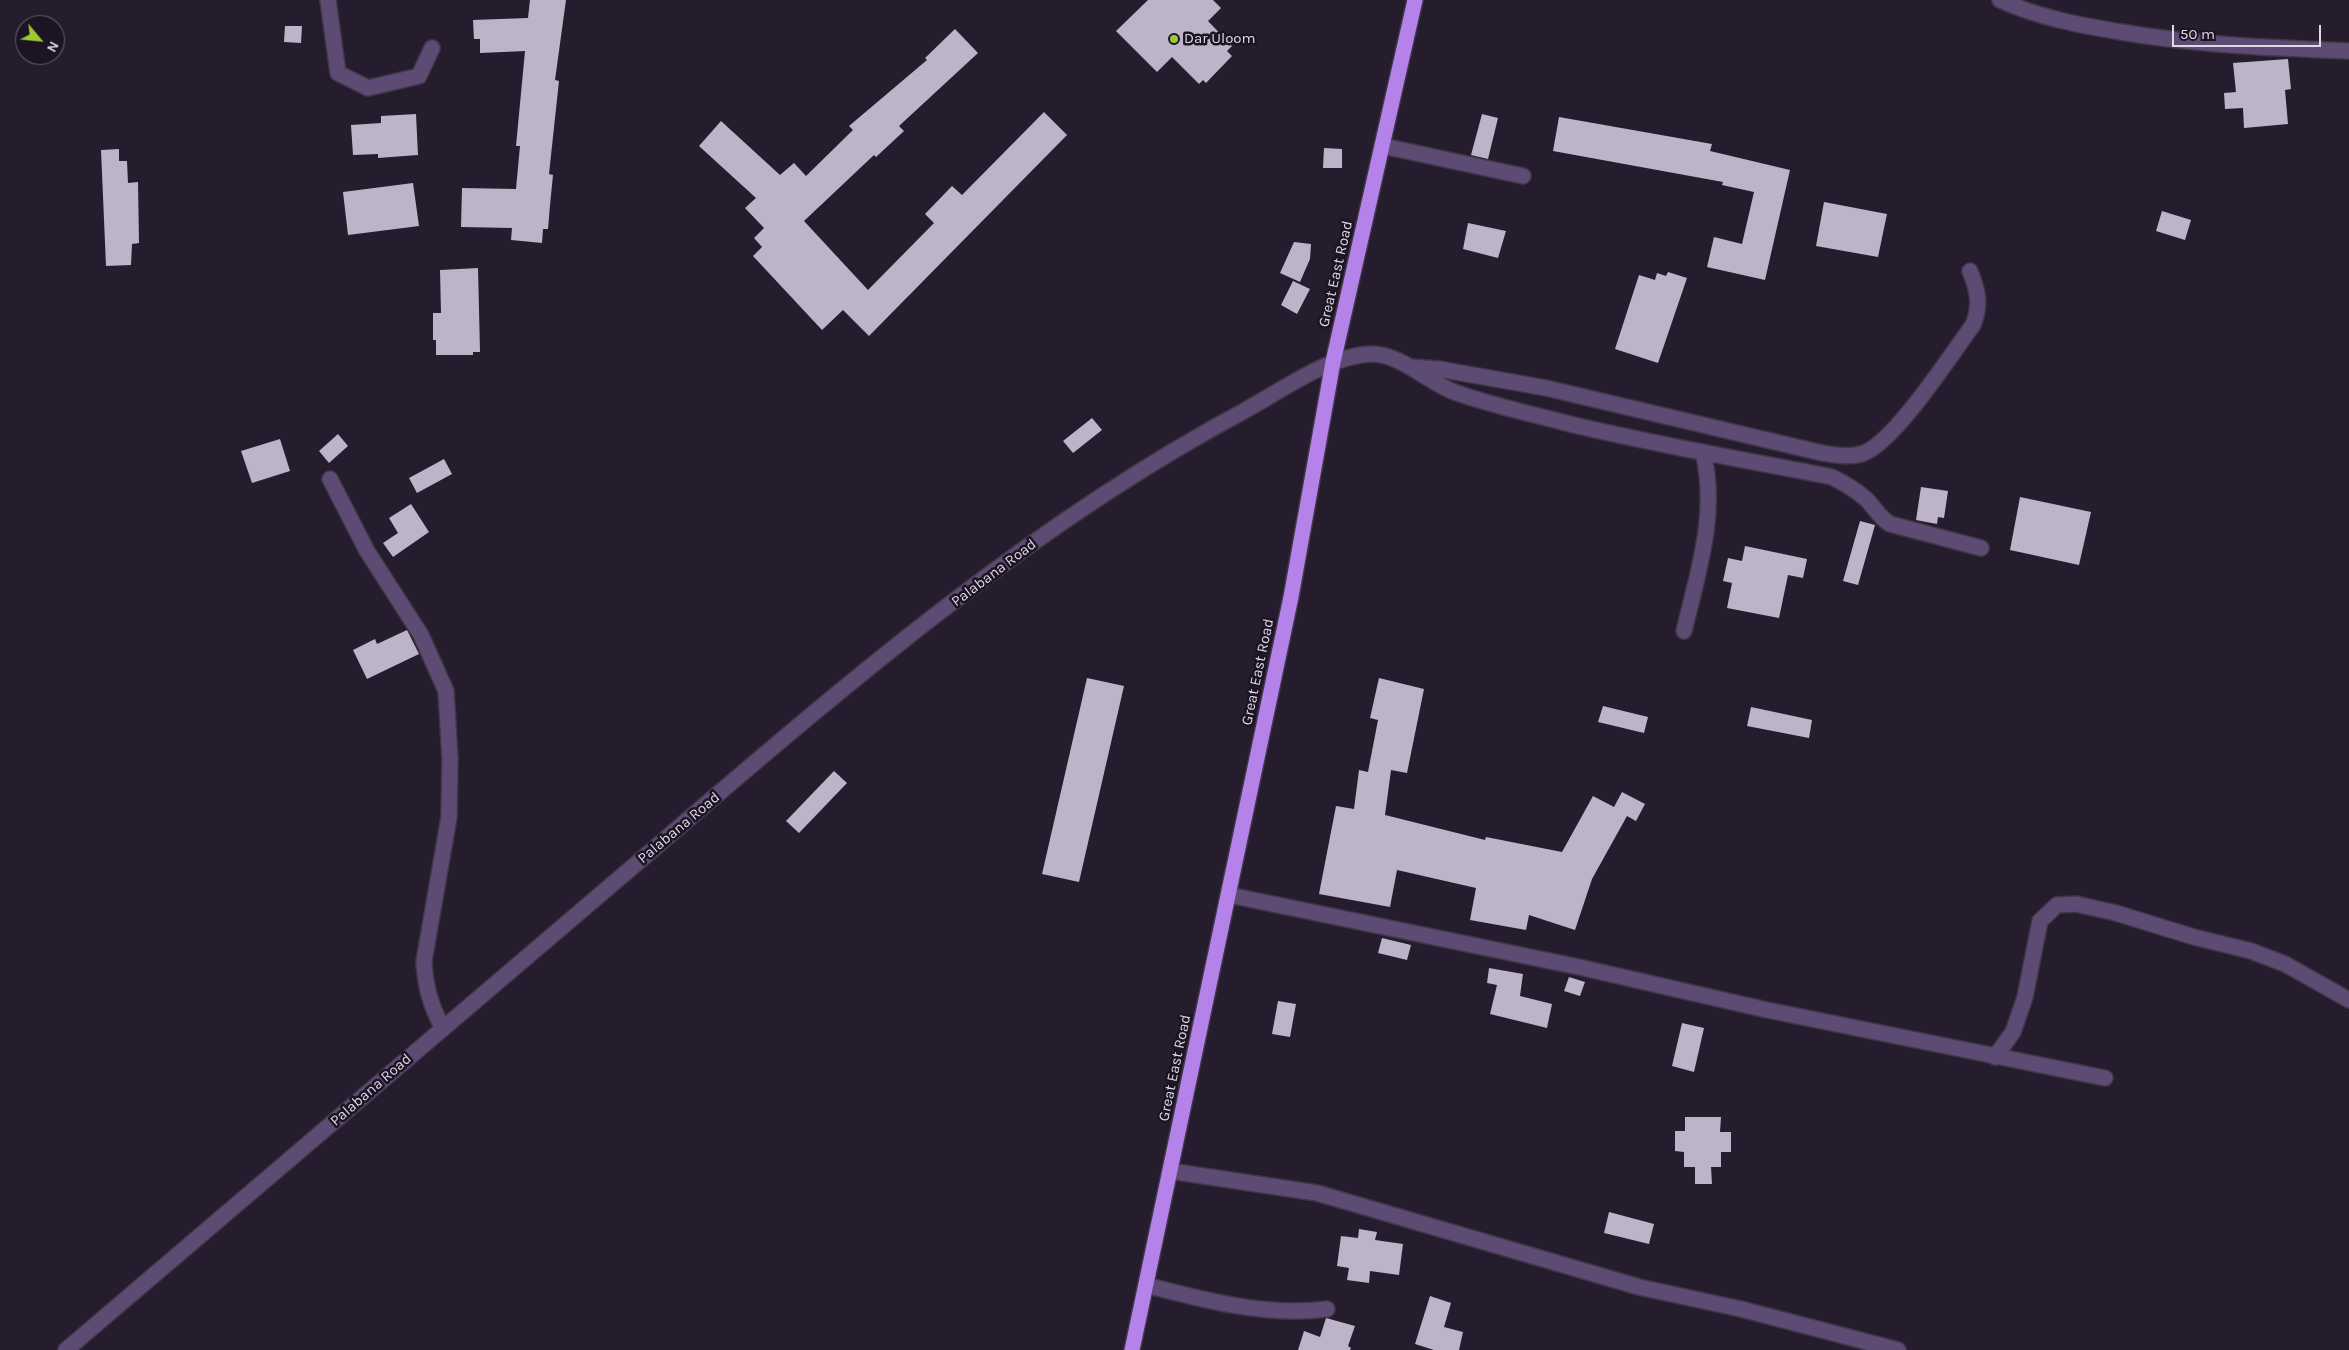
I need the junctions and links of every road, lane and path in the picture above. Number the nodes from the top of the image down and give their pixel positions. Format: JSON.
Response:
{"nodes":[{"id":1,"x":328,"y":0,"type":"edge"},
{"id":2,"x":1415,"y":0,"type":"edge"},
{"id":3,"x":2000,"y":0,"type":"edge"},
{"id":4,"x":432,"y":48,"type":"dead end"},
{"id":5,"x":2349,"y":51,"type":"edge"},
{"id":6,"x":1383,"y":146,"type":"junction"},
{"id":7,"x":1523,"y":176,"type":"dead end"},
{"id":8,"x":1970,"y":271,"type":"dead end"},
{"id":9,"x":1333,"y":362,"type":"junction"},
{"id":10,"x":1408,"y":367,"type":"junction"},
{"id":11,"x":1703,"y":452,"type":"junction"},
{"id":12,"x":330,"y":479,"type":"dead end"},
{"id":13,"x":1981,"y":548,"type":"dead end"},
{"id":14,"x":1684,"y":631,"type":"dead end"},
{"id":15,"x":1230,"y":895,"type":"junction"},
{"id":16,"x":2349,"y":1000,"type":"edge"},
{"id":17,"x":442,"y":1029,"type":"junction"},
{"id":18,"x":1995,"y":1057,"type":"junction"},
{"id":19,"x":2105,"y":1078,"type":"dead end"},
{"id":20,"x":1170,"y":1171,"type":"junction"},
{"id":21,"x":1146,"y":1285,"type":"junction"},
{"id":22,"x":1327,"y":1309,"type":"dead end"},
{"id":23,"x":66,"y":1350,"type":"edge"},
{"id":24,"x":1132,"y":1350,"type":"edge"},
{"id":25,"x":1898,"y":1350,"type":"edge"}],
"edges":[{"from":1,"to":4,"type":"street"},
{"from":2,"to":6,"type":"highway","name":"Great East Road"},
{"from":3,"to":5,"type":"street"},
{"from":6,"to":7,"type":"street"},
{"from":6,"to":9,"type":"highway","name":"Great East Road"},
{"from":8,"to":10,"type":"street"},
{"from":9,"to":10,"type":"street","name":"Palabana Road"},
{"from":9,"to":15,"type":"highway","name":"Great East Road"},
{"from":9,"to":17,"type":"street","name":"Palabana Road"},
{"from":10,"to":11,"type":"street","name":"Palabana Road"},
{"from":11,"to":13,"type":"street","name":"Palabana Road"},
{"from":11,"to":14,"type":"street"},
{"from":12,"to":17,"type":"street"},
{"from":15,"to":18,"type":"street"},
{"from":15,"to":20,"type":"highway","name":"Great East Road"},
{"from":16,"to":18,"type":"street"},
{"from":17,"to":23,"type":"street","name":"Palabana Road"},
{"from":18,"to":19,"type":"street"},
{"from":20,"to":21,"type":"highway","name":"Great East Road"},
{"from":20,"to":25,"type":"street"},
{"from":21,"to":22,"type":"street"},
{"from":21,"to":24,"type":"highway","name":"Great East Road"}]}
